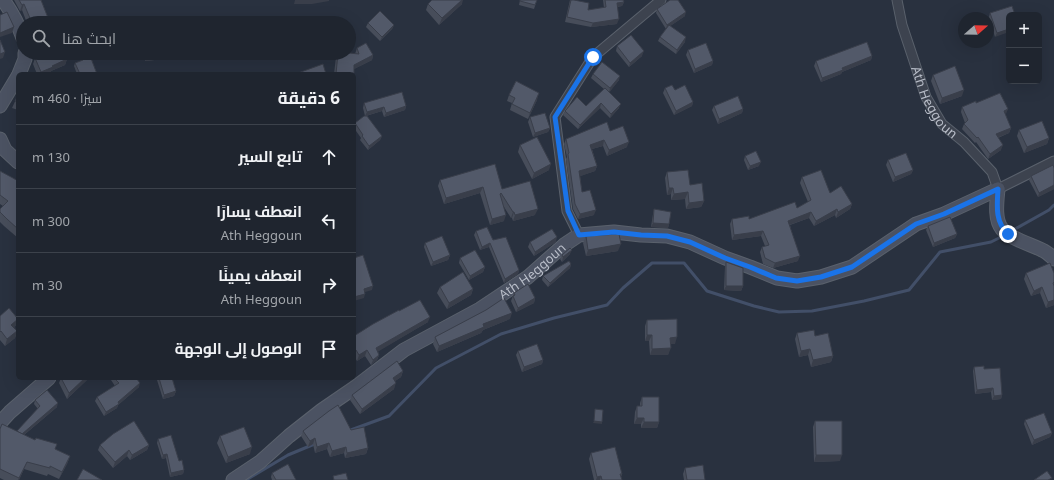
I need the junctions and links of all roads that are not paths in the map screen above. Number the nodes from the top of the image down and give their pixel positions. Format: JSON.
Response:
{"nodes":[{"id":1,"x":3,"y":0,"type":"edge"},
{"id":2,"x":661,"y":0,"type":"edge"},
{"id":3,"x":897,"y":0,"type":"edge"},
{"id":4,"x":16,"y":20,"type":"edge"},
{"id":5,"x":25,"y":60,"type":"edge"},
{"id":6,"x":20,"y":72,"type":"edge"},
{"id":7,"x":16,"y":80,"type":"edge"},
{"id":8,"x":0,"y":106,"type":"edge"},
{"id":9,"x":0,"y":139,"type":"edge"},
{"id":10,"x":16,"y":160,"type":"edge"},
{"id":11,"x":1054,"y":161,"type":"edge"},
{"id":12,"x":998,"y":189,"type":"junction"},
{"id":13,"x":579,"y":235,"type":"junction"},
{"id":14,"x":1054,"y":259,"type":"edge"},
{"id":15,"x":47,"y":380,"type":"edge"},
{"id":16,"x":0,"y":423,"type":"edge"},
{"id":17,"x":233,"y":480,"type":"edge"}],
"edges":[{"from":1,"to":4,"type":"street"},
{"from":2,"to":13,"type":"street"},
{"from":3,"to":12,"type":"street","name":"Ath Heggoun"},
{"from":5,"to":6,"type":"street"},
{"from":7,"to":8,"type":"street"},
{"from":9,"to":10,"type":"street"},
{"from":11,"to":12,"type":"street","name":"Ath Heggoun"},
{"from":12,"to":13,"type":"street","name":"Ath Heggoun"},
{"from":12,"to":14,"type":"street","name":"Ath Heggoun"},
{"from":13,"to":17,"type":"street","name":"Ath Heggoun"},
{"from":15,"to":16,"type":"street"}]}
